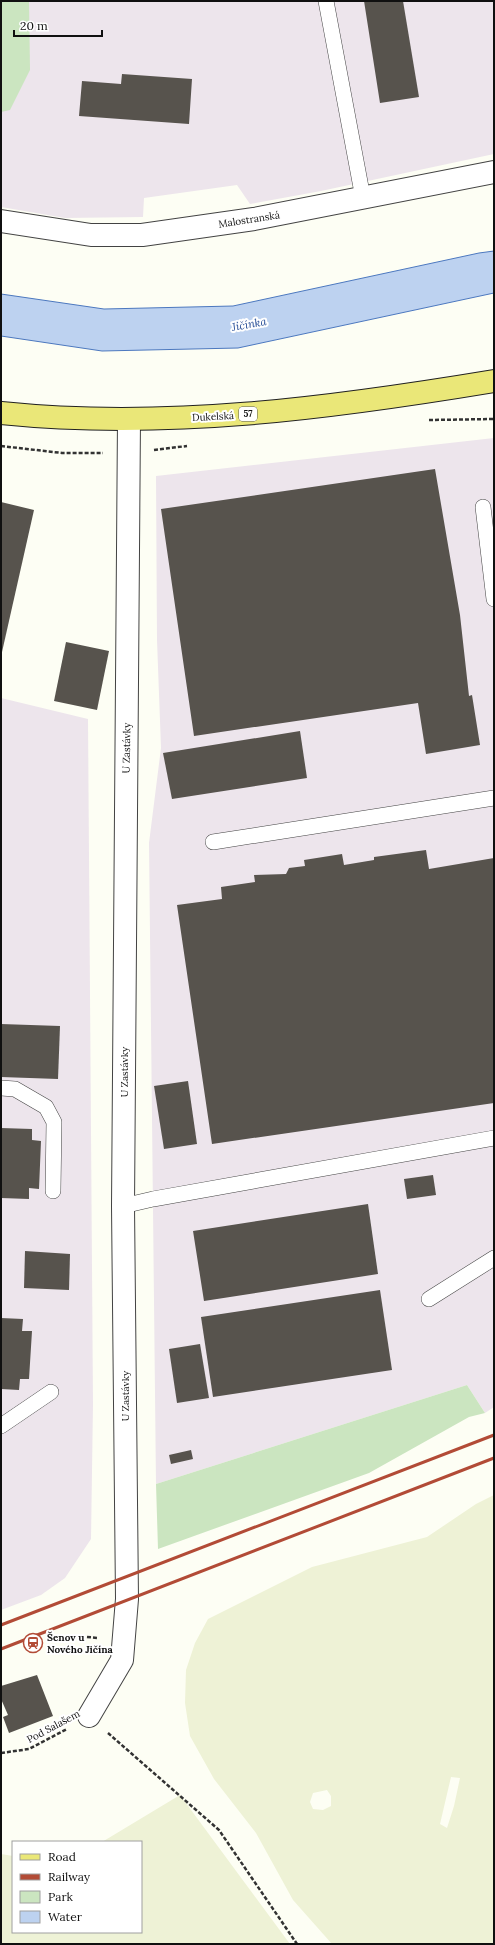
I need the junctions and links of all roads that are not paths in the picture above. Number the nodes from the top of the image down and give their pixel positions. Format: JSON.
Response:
{"nodes":[{"id":1,"x":326,"y":1,"type":"edge"},
{"id":2,"x":494,"y":172,"type":"edge"},
{"id":3,"x":363,"y":198,"type":"junction"},
{"id":4,"x":1,"y":221,"type":"edge"},
{"id":5,"x":494,"y":381,"type":"edge"},
{"id":6,"x":1,"y":413,"type":"edge"},
{"id":7,"x":129,"y":419,"type":"junction"},
{"id":8,"x":483,"y":508,"type":"dead end"},
{"id":9,"x":494,"y":599,"type":"edge"},
{"id":10,"x":494,"y":798,"type":"edge"},
{"id":11,"x":214,"y":842,"type":"dead end"},
{"id":12,"x":1,"y":1088,"type":"edge"},
{"id":13,"x":494,"y":1138,"type":"edge"},
{"id":14,"x":52,"y":1191,"type":"dead end"},
{"id":15,"x":123,"y":1206,"type":"junction"},
{"id":16,"x":494,"y":1258,"type":"edge"},
{"id":17,"x":429,"y":1299,"type":"dead end"},
{"id":18,"x":51,"y":1392,"type":"dead end"},
{"id":19,"x":1,"y":1426,"type":"edge"},
{"id":20,"x":89,"y":1716,"type":"road end"}],
"edges":[{"from":1,"to":3,"type":"lane"},
{"from":2,"to":3,"type":"street","name":"Malostranská"},
{"from":3,"to":4,"type":"street","name":"Malostranská"},
{"from":5,"to":7,"type":"main road","name":"Dukelská","number":"57"},
{"from":6,"to":7,"type":"main road","name":"Dukelská","number":"57"},
{"from":7,"to":15,"type":"street","name":"U Zastávky"},
{"from":8,"to":9,"type":"lane"},
{"from":10,"to":11,"type":"lane"},
{"from":12,"to":14,"type":"lane"},
{"from":13,"to":15,"type":"lane"},
{"from":15,"to":20,"type":"street","name":"U Zastávky"},
{"from":16,"to":17,"type":"lane"},
{"from":18,"to":19,"type":"lane"}]}
